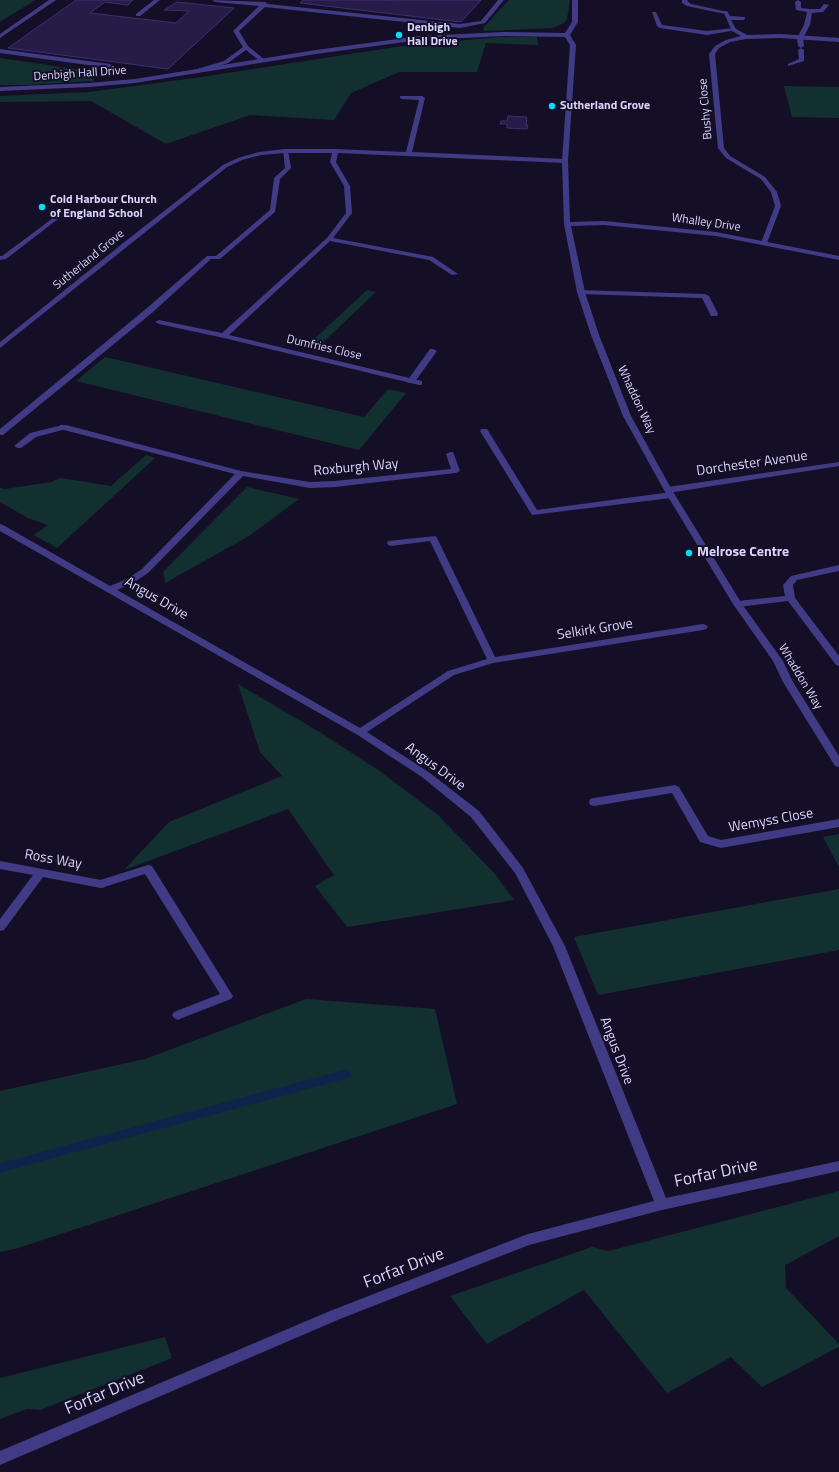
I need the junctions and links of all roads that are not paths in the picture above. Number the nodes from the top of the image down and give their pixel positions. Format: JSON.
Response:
{"nodes":[{"id":1,"x":53,"y":0,"type":"edge"},
{"id":2,"x":157,"y":0,"type":"edge"},
{"id":3,"x":215,"y":0,"type":"edge"},
{"id":4,"x":270,"y":0,"type":"edge"},
{"id":5,"x":501,"y":0,"type":"edge"},
{"id":6,"x":576,"y":0,"type":"edge"},
{"id":7,"x":685,"y":0,"type":"edge"},
{"id":8,"x":798,"y":2,"type":"dead end"},
{"id":9,"x":826,"y":5,"type":"dead end"},
{"id":10,"x":263,"y":6,"type":"junction"},
{"id":11,"x":810,"y":11,"type":"junction"},
{"id":12,"x":654,"y":13,"type":"dead end"},
{"id":13,"x":138,"y":15,"type":"dead end"},
{"id":14,"x":728,"y":18,"type":"junction"},
{"id":15,"x":743,"y":18,"type":"dead end"},
{"id":16,"x":734,"y":30,"type":"junction"},
{"id":17,"x":567,"y":35,"type":"junction"},
{"id":18,"x":0,"y":36,"type":"edge"},
{"id":19,"x":746,"y":37,"type":"junction"},
{"id":20,"x":800,"y":38,"type":"junction"},
{"id":21,"x":839,"y":40,"type":"edge"},
{"id":22,"x":246,"y":47,"type":"junction"},
{"id":23,"x":0,"y":51,"type":"edge"},
{"id":24,"x":263,"y":61,"type":"junction"},
{"id":25,"x":790,"y":65,"type":"dead end"},
{"id":26,"x":110,"y":66,"type":"dead end"},
{"id":27,"x":190,"y":73,"type":"junction"},
{"id":28,"x":0,"y":89,"type":"edge"},
{"id":29,"x":402,"y":97,"type":"dead end"},
{"id":30,"x":285,"y":151,"type":"junction"},
{"id":31,"x":335,"y":151,"type":"junction"},
{"id":32,"x":408,"y":155,"type":"junction"},
{"id":33,"x":565,"y":161,"type":"junction"},
{"id":34,"x":55,"y":219,"type":"dead end"},
{"id":35,"x":567,"y":224,"type":"junction"},
{"id":36,"x":329,"y":239,"type":"junction"},
{"id":37,"x":764,"y":243,"type":"junction"},
{"id":38,"x":0,"y":258,"type":"edge"},
{"id":39,"x":839,"y":258,"type":"edge"},
{"id":40,"x":454,"y":274,"type":"dead end"},
{"id":41,"x":581,"y":292,"type":"junction"},
{"id":42,"x":714,"y":314,"type":"dead end"},
{"id":43,"x":159,"y":322,"type":"dead end"},
{"id":44,"x":224,"y":336,"type":"junction"},
{"id":45,"x":0,"y":346,"type":"edge"},
{"id":46,"x":433,"y":351,"type":"dead end"},
{"id":47,"x":484,"y":431,"type":"dead end"},
{"id":48,"x":0,"y":433,"type":"edge"},
{"id":49,"x":18,"y":446,"type":"dead end"},
{"id":50,"x":450,"y":454,"type":"dead end"},
{"id":51,"x":839,"y":464,"type":"edge"},
{"id":52,"x":241,"y":473,"type":"junction"},
{"id":53,"x":670,"y":493,"type":"junction"},
{"id":54,"x":0,"y":527,"type":"edge"},
{"id":55,"x":391,"y":543,"type":"dead end"},
{"id":56,"x":839,"y":568,"type":"edge"},
{"id":57,"x":111,"y":589,"type":"junction"},
{"id":58,"x":790,"y":598,"type":"junction"},
{"id":59,"x":738,"y":604,"type":"junction"},
{"id":60,"x":703,"y":627,"type":"dead end"},
{"id":61,"x":492,"y":660,"type":"junction"},
{"id":62,"x":839,"y":663,"type":"edge"},
{"id":63,"x":360,"y":732,"type":"junction"},
{"id":64,"x":839,"y":763,"type":"edge"},
{"id":65,"x":594,"y":802,"type":"dead end"},
{"id":66,"x":839,"y":823,"type":"edge"},
{"id":67,"x":0,"y":865,"type":"edge"},
{"id":68,"x":40,"y":873,"type":"junction"},
{"id":69,"x":0,"y":927,"type":"edge"},
{"id":70,"x":178,"y":1015,"type":"dead end"},
{"id":71,"x":839,"y":1166,"type":"edge"},
{"id":72,"x":662,"y":1204,"type":"junction"},
{"id":73,"x":0,"y":1458,"type":"edge"}],
"edges":[{"from":1,"to":18,"type":"street"},
{"from":2,"to":13,"type":"street"},
{"from":3,"to":10,"type":"street"},
{"from":4,"to":10,"type":"street"},
{"from":5,"to":10,"type":"street"},
{"from":6,"to":17,"type":"street"},
{"from":7,"to":14,"type":"street"},
{"from":8,"to":11,"type":"street"},
{"from":9,"to":11,"type":"street"},
{"from":10,"to":22,"type":"street"},
{"from":11,"to":20,"type":"street"},
{"from":12,"to":16,"type":"street"},
{"from":14,"to":15,"type":"street"},
{"from":14,"to":16,"type":"street"},
{"from":16,"to":19,"type":"street","name":"Bushy Close"},
{"from":17,"to":24,"type":"street","name":"Denbigh Hall Drive"},
{"from":17,"to":33,"type":"street","name":"Whaddon Way"},
{"from":19,"to":20,"type":"street","name":"Bushy Close"},
{"from":19,"to":37,"type":"street","name":"Bushy Close"},
{"from":20,"to":21,"type":"street","name":"Bushy Close"},
{"from":20,"to":25,"type":"street"},
{"from":22,"to":24,"type":"street"},
{"from":22,"to":27,"type":"street"},
{"from":23,"to":26,"type":"street"},
{"from":24,"to":27,"type":"street","name":"Denbigh Hall Drive"},
{"from":27,"to":28,"type":"street","name":"Denbigh Hall Drive"},
{"from":29,"to":32,"type":"street"},
{"from":30,"to":31,"type":"street","name":"Sutherland Grove"},
{"from":30,"to":45,"type":"street","name":"Sutherland Grove"},
{"from":30,"to":48,"type":"street"},
{"from":31,"to":32,"type":"street","name":"Sutherland Grove"},
{"from":31,"to":36,"type":"street"},
{"from":32,"to":33,"type":"street","name":"Sutherland Grove"},
{"from":33,"to":35,"type":"street","name":"Whaddon Way"},
{"from":34,"to":38,"type":"street"},
{"from":35,"to":37,"type":"street","name":"Whalley Drive"},
{"from":35,"to":41,"type":"street","name":"Whaddon Way"},
{"from":36,"to":40,"type":"street"},
{"from":36,"to":44,"type":"street"},
{"from":37,"to":39,"type":"street","name":"Whalley Drive"},
{"from":41,"to":42,"type":"street"},
{"from":41,"to":53,"type":"street","name":"Whaddon Way"},
{"from":43,"to":44,"type":"street","name":"Dumfries Close"},
{"from":44,"to":46,"type":"street","name":"Dumfries Close"},
{"from":47,"to":53,"type":"street","name":"Dorchester Avenue"},
{"from":49,"to":52,"type":"street","name":"Roxburgh Way"},
{"from":50,"to":52,"type":"street","name":"Roxburgh Way"},
{"from":51,"to":53,"type":"street","name":"Dorchester Avenue"},
{"from":52,"to":57,"type":"street"},
{"from":53,"to":59,"type":"street","name":"Whaddon Way"},
{"from":54,"to":57,"type":"street","name":"Angus Drive"},
{"from":55,"to":61,"type":"street"},
{"from":56,"to":58,"type":"street"},
{"from":57,"to":63,"type":"street","name":"Angus Drive"},
{"from":58,"to":59,"type":"street"},
{"from":58,"to":62,"type":"street"},
{"from":59,"to":64,"type":"street","name":"Whaddon Way"},
{"from":60,"to":61,"type":"street","name":"Selkirk Grove"},
{"from":61,"to":63,"type":"street","name":"Selkirk Grove"},
{"from":63,"to":72,"type":"street","name":"Angus Drive"},
{"from":65,"to":66,"type":"street","name":"Wemyss Close"},
{"from":67,"to":68,"type":"street","name":"Ross Way"},
{"from":68,"to":69,"type":"street"},
{"from":68,"to":70,"type":"street","name":"Ross Way"},
{"from":71,"to":72,"type":"street","name":"Forfar Drive"},
{"from":72,"to":73,"type":"street","name":"Forfar Drive"}]}
